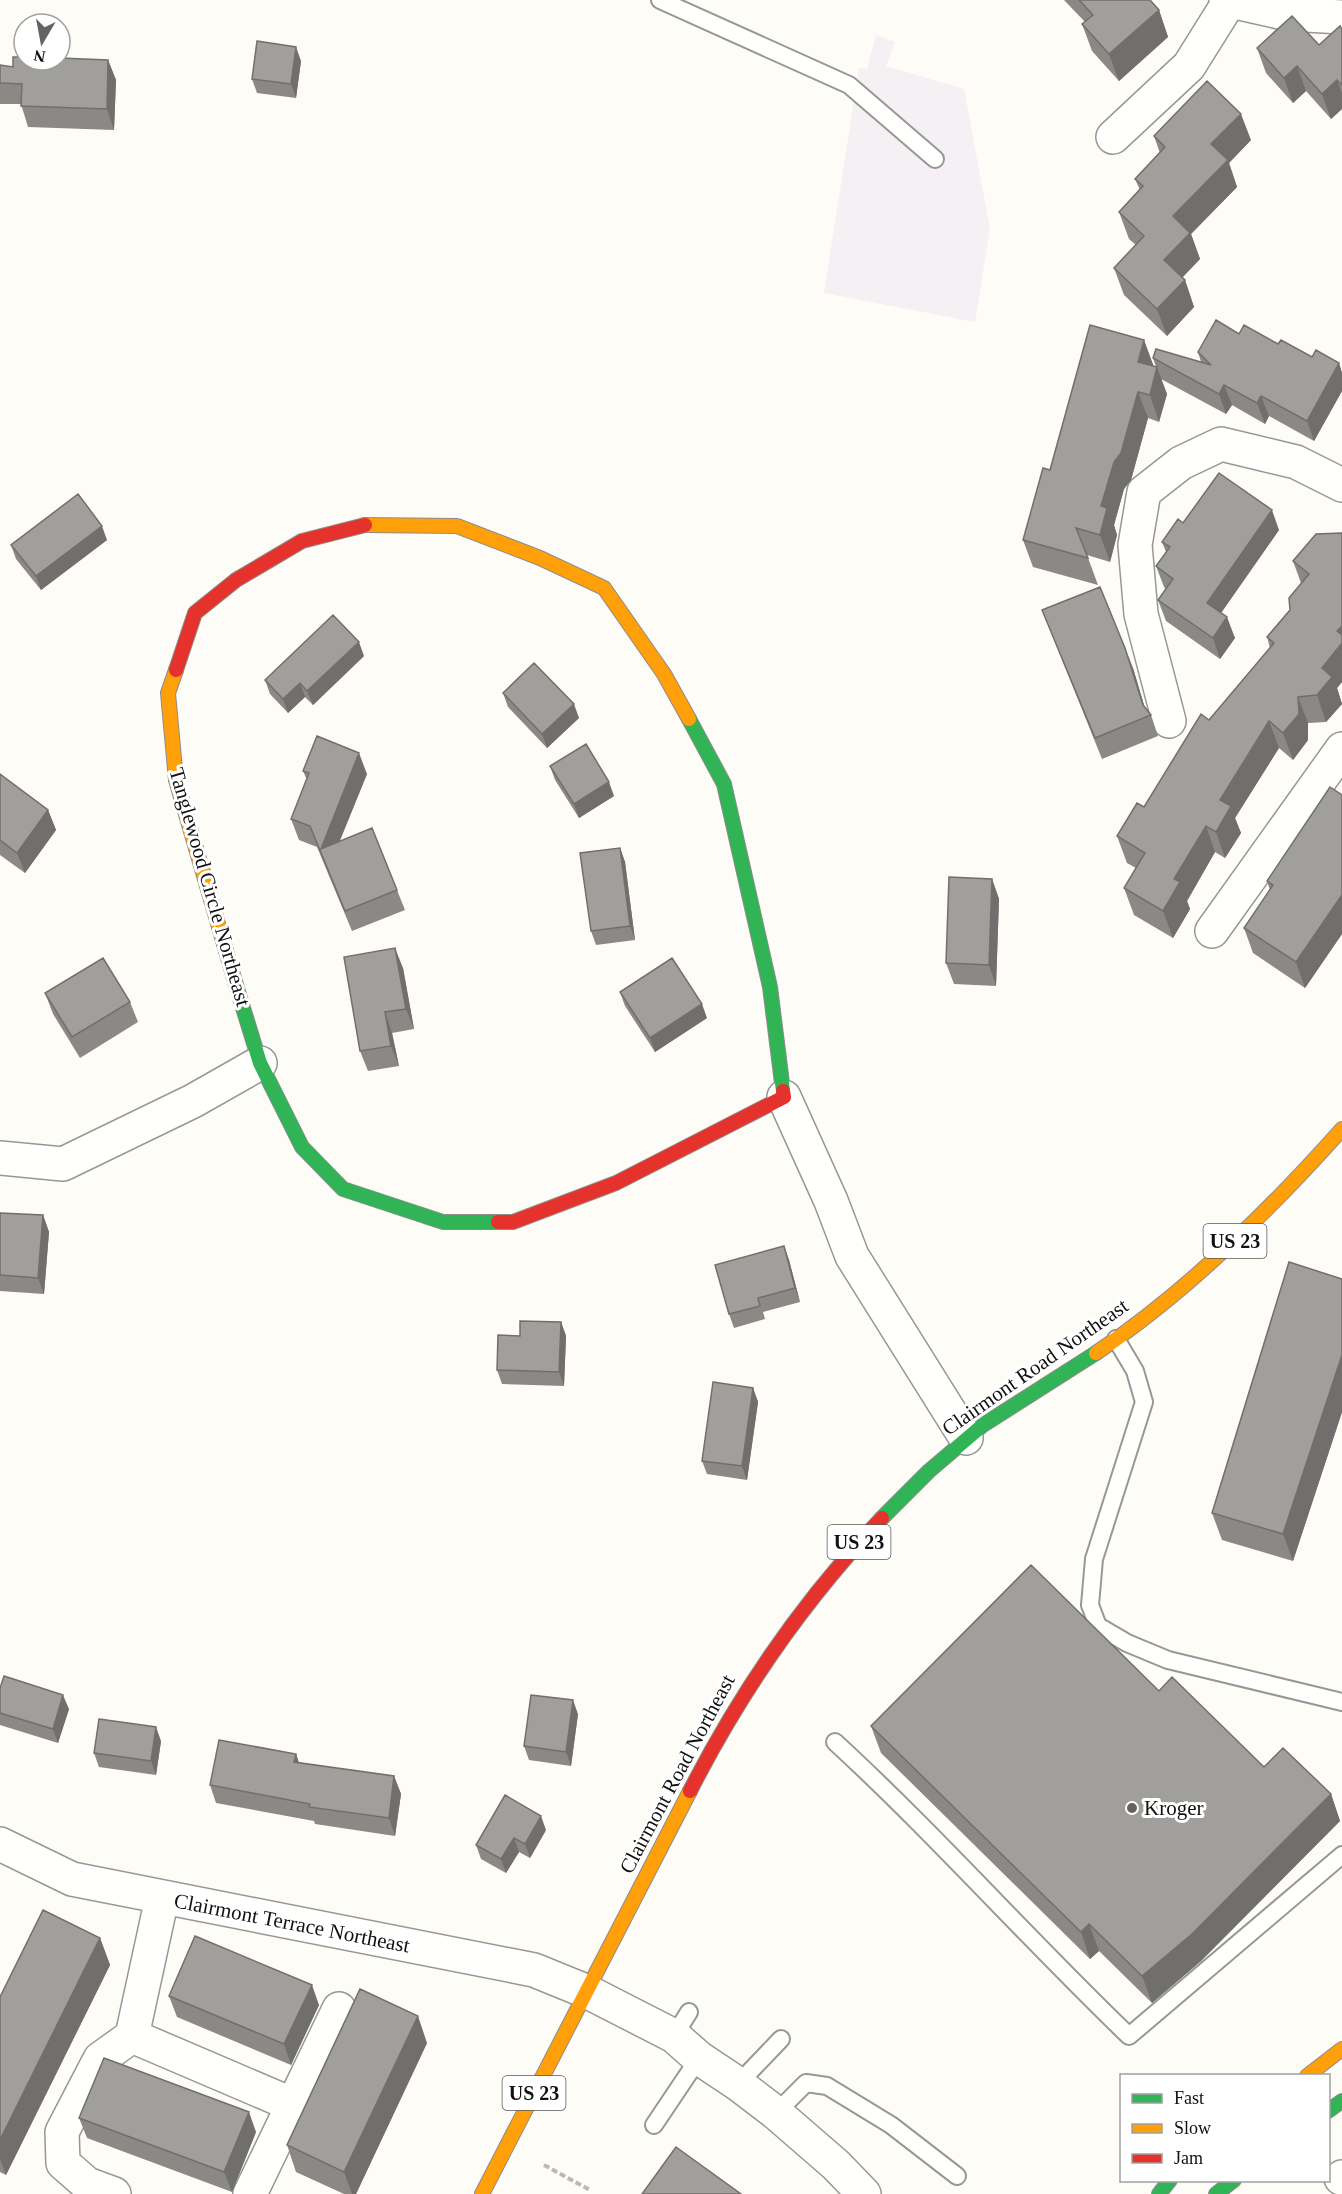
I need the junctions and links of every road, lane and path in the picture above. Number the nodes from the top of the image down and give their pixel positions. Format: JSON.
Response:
{"nodes":[{"id":1,"x":660,"y":0,"type":"edge"},
{"id":2,"x":1228,"y":1,"type":"edge"},
{"id":3,"x":1342,"y":17,"type":"edge"},
{"id":4,"x":1113,"y":137,"type":"dead end"},
{"id":5,"x":935,"y":159,"type":"dead end"},
{"id":6,"x":1342,"y":485,"type":"edge"},
{"id":7,"x":1169,"y":721,"type":"dead end"},
{"id":8,"x":1342,"y":749,"type":"edge"},
{"id":9,"x":1212,"y":931,"type":"dead end"},
{"id":10,"x":260,"y":1063,"type":"junction"},
{"id":11,"x":784,"y":1097,"type":"junction"},
{"id":12,"x":1342,"y":1129,"type":"edge"},
{"id":13,"x":0,"y":1158,"type":"edge"},
{"id":14,"x":1116,"y":1339,"type":"junction"},
{"id":15,"x":966,"y":1438,"type":"junction"},
{"id":16,"x":1342,"y":1702,"type":"edge"},
{"id":17,"x":835,"y":1742,"type":"dead end"},
{"id":18,"x":0,"y":1844,"type":"edge"},
{"id":19,"x":1342,"y":1855,"type":"edge"},
{"id":20,"x":162,"y":1898,"type":"junction"},
{"id":21,"x":588,"y":1992,"type":"junction"},
{"id":22,"x":339,"y":2009,"type":"dead end"},
{"id":23,"x":132,"y":2036,"type":"junction"},
{"id":24,"x":781,"y":2039,"type":"dead end"},
{"id":25,"x":1342,"y":2049,"type":"edge"},
{"id":26,"x":699,"y":2058,"type":"junction"},
{"id":27,"x":1310,"y":2074,"type":"edge"},
{"id":28,"x":738,"y":2084,"type":"junction"},
{"id":29,"x":1342,"y":2101,"type":"edge"},
{"id":30,"x":291,"y":2104,"type":"junction"},
{"id":31,"x":1330,"y":2110,"type":"edge"},
{"id":32,"x":776,"y":2113,"type":"junction"},
{"id":33,"x":654,"y":2126,"type":"dead end"},
{"id":34,"x":544,"y":2165,"type":"dead end"},
{"id":35,"x":957,"y":2176,"type":"dead end"},
{"id":36,"x":1169,"y":2182,"type":"edge"},
{"id":37,"x":1233,"y":2182,"type":"edge"},
{"id":38,"x":590,"y":2190,"type":"dead end"},
{"id":39,"x":114,"y":2194,"type":"edge"},
{"id":40,"x":250,"y":2194,"type":"edge"},
{"id":41,"x":482,"y":2194,"type":"edge"},
{"id":42,"x":864,"y":2194,"type":"edge"},
{"id":43,"x":1159,"y":2194,"type":"edge"},
{"id":44,"x":1216,"y":2194,"type":"edge"}],
"edges":[{"from":1,"to":5,"type":"lane"},
{"from":2,"to":3,"type":"street"},
{"from":2,"to":4,"type":"street"},
{"from":6,"to":7,"type":"street"},
{"from":8,"to":9,"type":"street"},
{"from":10,"to":11,"type":"street","name":"Tanglewood Circle Northeast"},
{"from":10,"to":11,"type":"street","name":"Tanglewood Circle Northeast"},
{"from":10,"to":13,"type":"street"},
{"from":11,"to":15,"type":"street","name":"Tanglewood Circle Northeast"},
{"from":12,"to":14,"type":"street","name":"Clairmont Road Northeast","number":"US 23"},
{"from":14,"to":15,"type":"street","name":"Clairmont Road Northeast","number":"US 23"},
{"from":14,"to":16,"type":"lane"},
{"from":15,"to":21,"type":"street","name":"Clairmont Road Northeast","number":"US 23"},
{"from":17,"to":19,"type":"lane"},
{"from":18,"to":20,"type":"street","name":"Clairmont Terrace Northeast"},
{"from":20,"to":21,"type":"street","name":"Clairmont Terrace Northeast"},
{"from":20,"to":23,"type":"street"},
{"from":21,"to":26,"type":"street","name":"Clairmont Terrace Northeast"},
{"from":21,"to":41,"type":"street","name":"Clairmont Road Northeast","number":"US 23"},
{"from":22,"to":30,"type":"street"},
{"from":23,"to":30,"type":"street"},
{"from":23,"to":39,"type":"street"},
{"from":24,"to":28,"type":"lane"},
{"from":25,"to":27,"type":"street"},
{"from":26,"to":28,"type":"street","name":"Clairmont Terrace Northeast"},
{"from":26,"to":33,"type":"lane"},
{"from":28,"to":32,"type":"street","name":"Clairmont Terrace Northeast"},
{"from":29,"to":31,"type":"street"},
{"from":30,"to":40,"type":"street"},
{"from":32,"to":35,"type":"lane"},
{"from":32,"to":42,"type":"street","name":"Clairmont Terrace Northeast"},
{"from":34,"to":38,"type":"path"},
{"from":36,"to":43,"type":"street"},
{"from":37,"to":44,"type":"street"}]}
